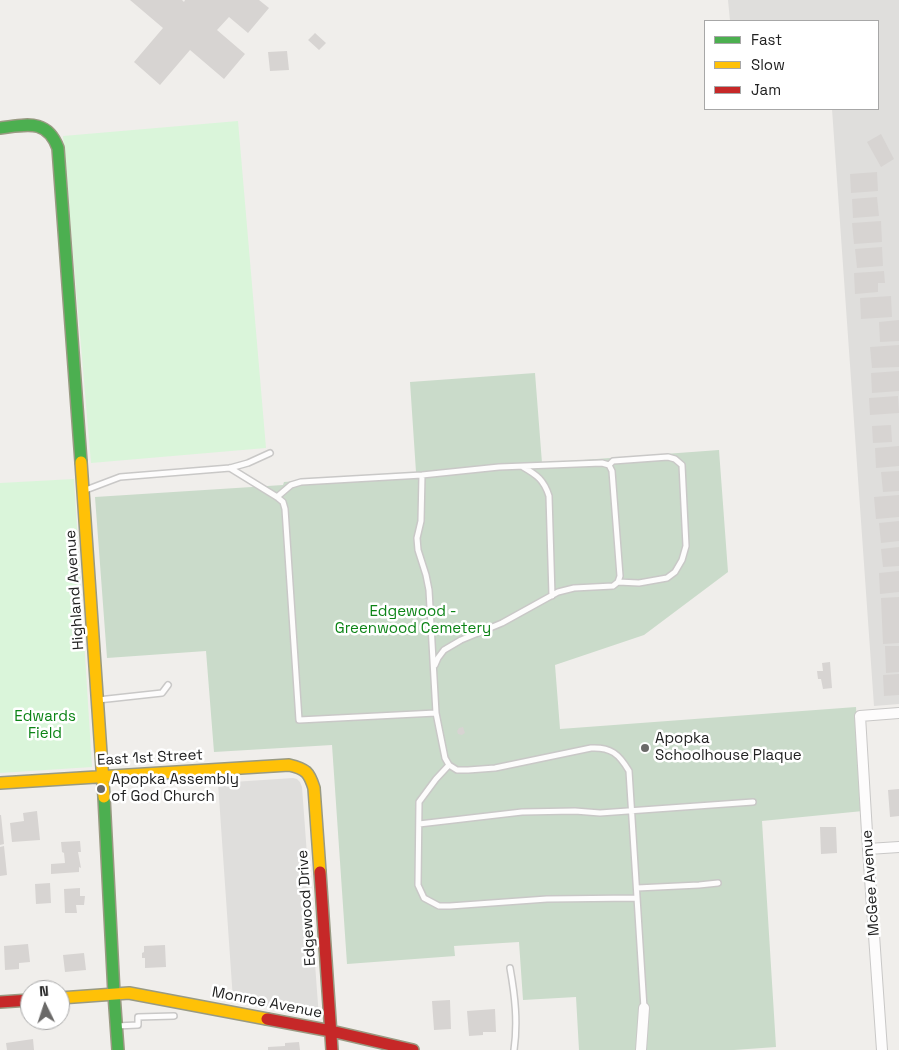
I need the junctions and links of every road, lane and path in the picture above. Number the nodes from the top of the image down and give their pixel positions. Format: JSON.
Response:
{"nodes":[{"id":1,"x":0,"y":128,"type":"edge"},
{"id":2,"x":270,"y":453,"type":"dead end"},
{"id":3,"x":609,"y":465,"type":"junction"},
{"id":4,"x":522,"y":466,"type":"junction"},
{"id":5,"x":230,"y":468,"type":"junction"},
{"id":6,"x":422,"y":475,"type":"junction"},
{"id":7,"x":83,"y":491,"type":"junction"},
{"id":8,"x":277,"y":497,"type":"junction"},
{"id":9,"x":618,"y":582,"type":"junction"},
{"id":10,"x":552,"y":596,"type":"junction"},
{"id":11,"x":434,"y":668,"type":"junction"},
{"id":12,"x":168,"y":685,"type":"dead end"},
{"id":13,"x":98,"y":700,"type":"junction"},
{"id":14,"x":436,"y":713,"type":"junction"},
{"id":15,"x":899,"y":713,"type":"edge"},
{"id":16,"x":449,"y":766,"type":"junction"},
{"id":17,"x":303,"y":768,"type":"joint"},
{"id":18,"x":103,"y":776,"type":"junction"},
{"id":19,"x":0,"y":783,"type":"edge"},
{"id":20,"x":754,"y":802,"type":"dead end"},
{"id":21,"x":632,"y":811,"type":"junction"},
{"id":22,"x":419,"y":824,"type":"junction"},
{"id":23,"x":899,"y":847,"type":"edge"},
{"id":24,"x":868,"y":849,"type":"junction"},
{"id":25,"x":718,"y":883,"type":"dead end"},
{"id":26,"x":637,"y":888,"type":"junction"},
{"id":27,"x":637,"y":898,"type":"junction"},
{"id":28,"x":510,"y":968,"type":"dead end"},
{"id":29,"x":114,"y":994,"type":"junction"},
{"id":30,"x":70,"y":997,"type":"edge"},
{"id":31,"x":20,"y":1001,"type":"edge"},
{"id":32,"x":0,"y":1002,"type":"edge"},
{"id":33,"x":644,"y":1008,"type":"joint"},
{"id":34,"x":174,"y":1016,"type":"dead end"},
{"id":35,"x":116,"y":1026,"type":"junction"},
{"id":36,"x":331,"y":1031,"type":"junction"},
{"id":37,"x":118,"y":1050,"type":"edge"},
{"id":38,"x":332,"y":1050,"type":"edge"},
{"id":39,"x":413,"y":1050,"type":"edge"},
{"id":40,"x":514,"y":1050,"type":"edge"},
{"id":41,"x":642,"y":1050,"type":"edge"},
{"id":42,"x":882,"y":1050,"type":"edge"}],
"edges":[{"from":1,"to":7,"type":"street","name":"Highland Avenue"},
{"from":2,"to":5,"type":"lane"},
{"from":3,"to":4,"type":"lane"},
{"from":3,"to":9,"type":"lane"},
{"from":3,"to":9,"type":"lane"},
{"from":4,"to":6,"type":"lane"},
{"from":4,"to":10,"type":"lane"},
{"from":5,"to":7,"type":"lane"},
{"from":5,"to":8,"type":"lane"},
{"from":6,"to":8,"type":"lane"},
{"from":6,"to":11,"type":"lane"},
{"from":7,"to":13,"type":"street","name":"Highland Avenue"},
{"from":8,"to":14,"type":"lane"},
{"from":9,"to":10,"type":"lane"},
{"from":10,"to":11,"type":"lane"},
{"from":11,"to":14,"type":"lane"},
{"from":12,"to":13,"type":"lane"},
{"from":13,"to":18,"type":"street","name":"Highland Avenue"},
{"from":14,"to":16,"type":"lane"},
{"from":15,"to":24,"type":"street","name":"McGee Avenue"},
{"from":16,"to":21,"type":"lane"},
{"from":16,"to":22,"type":"lane"},
{"from":17,"to":18,"type":"street","name":"East 1st Street"},
{"from":17,"to":36,"type":"street","name":"Edgewood Drive"},
{"from":18,"to":19,"type":"street","name":"East 1st Street"},
{"from":18,"to":29,"type":"street","name":"Highland Avenue"},
{"from":20,"to":21,"type":"lane"},
{"from":21,"to":22,"type":"lane"},
{"from":21,"to":26,"type":"lane"},
{"from":22,"to":27,"type":"lane"},
{"from":23,"to":24,"type":"street"},
{"from":24,"to":42,"type":"street","name":"McGee Avenue"},
{"from":25,"to":26,"type":"lane"},
{"from":26,"to":27,"type":"lane"},
{"from":27,"to":33,"type":"lane"},
{"from":28,"to":40,"type":"lane"},
{"from":29,"to":30,"type":"street","name":"Monroe Avenue"},
{"from":29,"to":35,"type":"street","name":"Highland Avenue"},
{"from":29,"to":36,"type":"street","name":"Monroe Avenue"},
{"from":31,"to":32,"type":"street"},
{"from":33,"to":41,"type":"street"},
{"from":34,"to":35,"type":"lane"},
{"from":35,"to":37,"type":"street","name":"Highland Avenue"},
{"from":36,"to":38,"type":"street","name":"Edgewood Drive"},
{"from":36,"to":39,"type":"street","name":"Monroe Avenue"}]}
